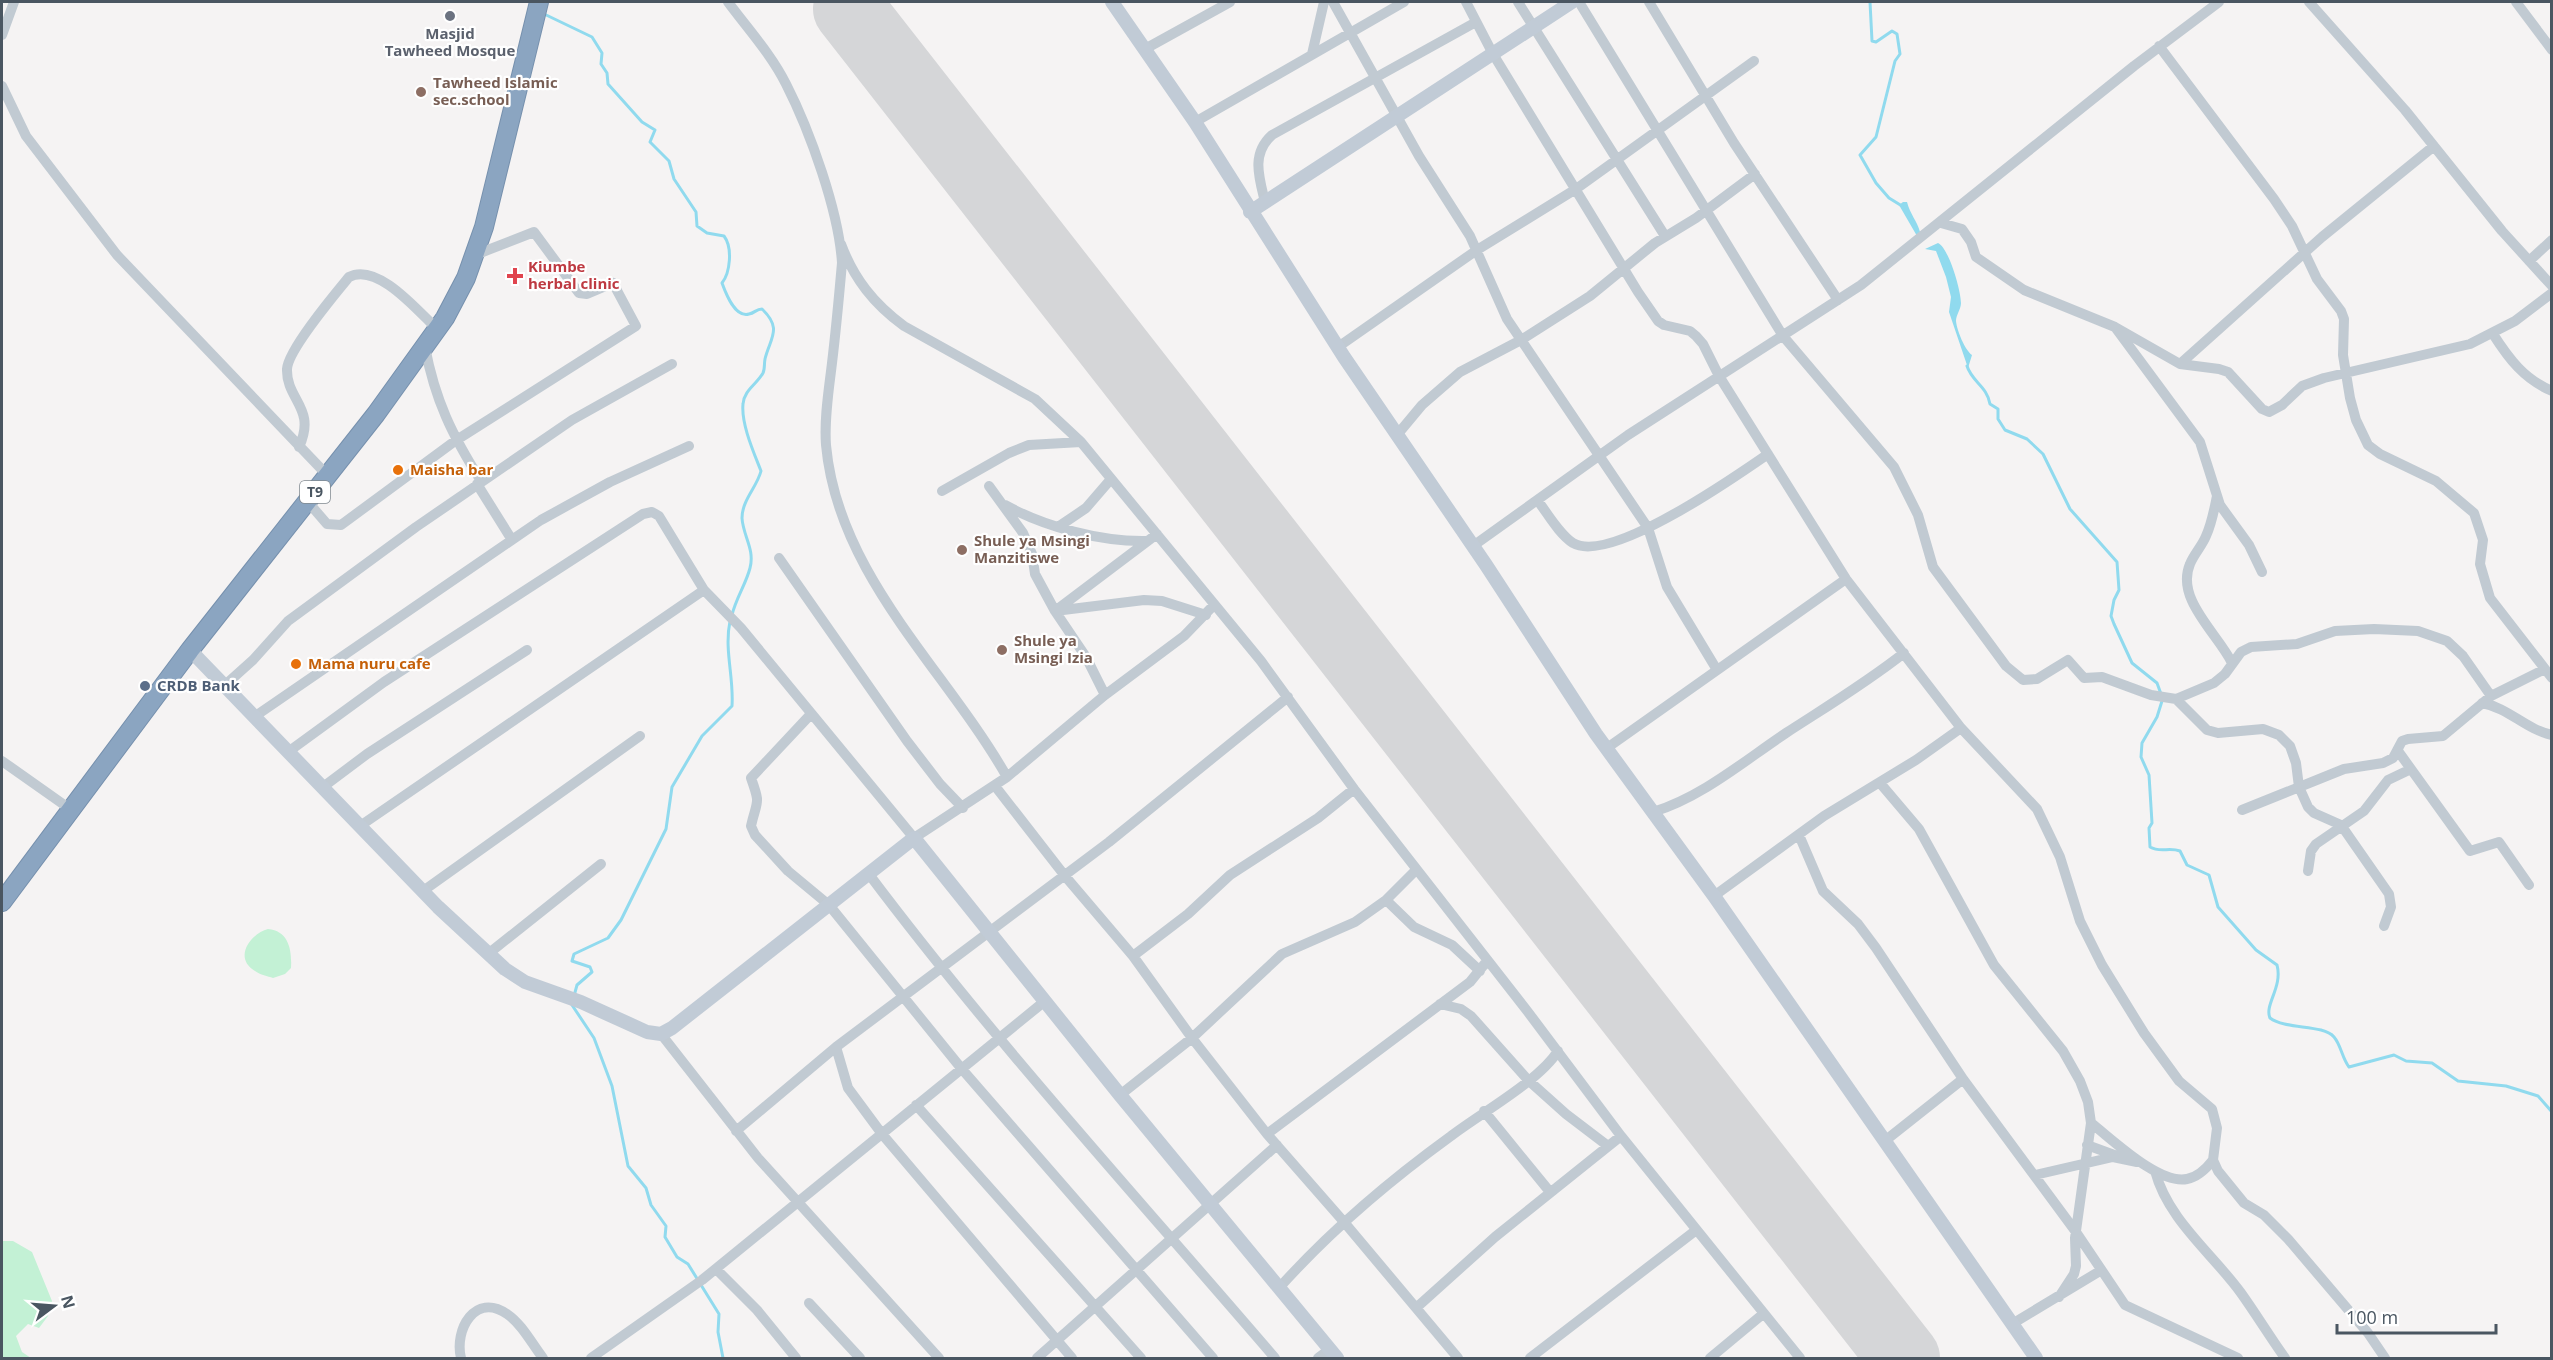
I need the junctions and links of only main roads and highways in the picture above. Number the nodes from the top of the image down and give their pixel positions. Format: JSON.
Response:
{"nodes":[{"id":1,"x":539,"y":2,"type":"edge"},
{"id":2,"x":2,"y":902,"type":"edge"}],
"edges":[{"from":1,"to":2,"type":"highway","number":"T9"}]}
